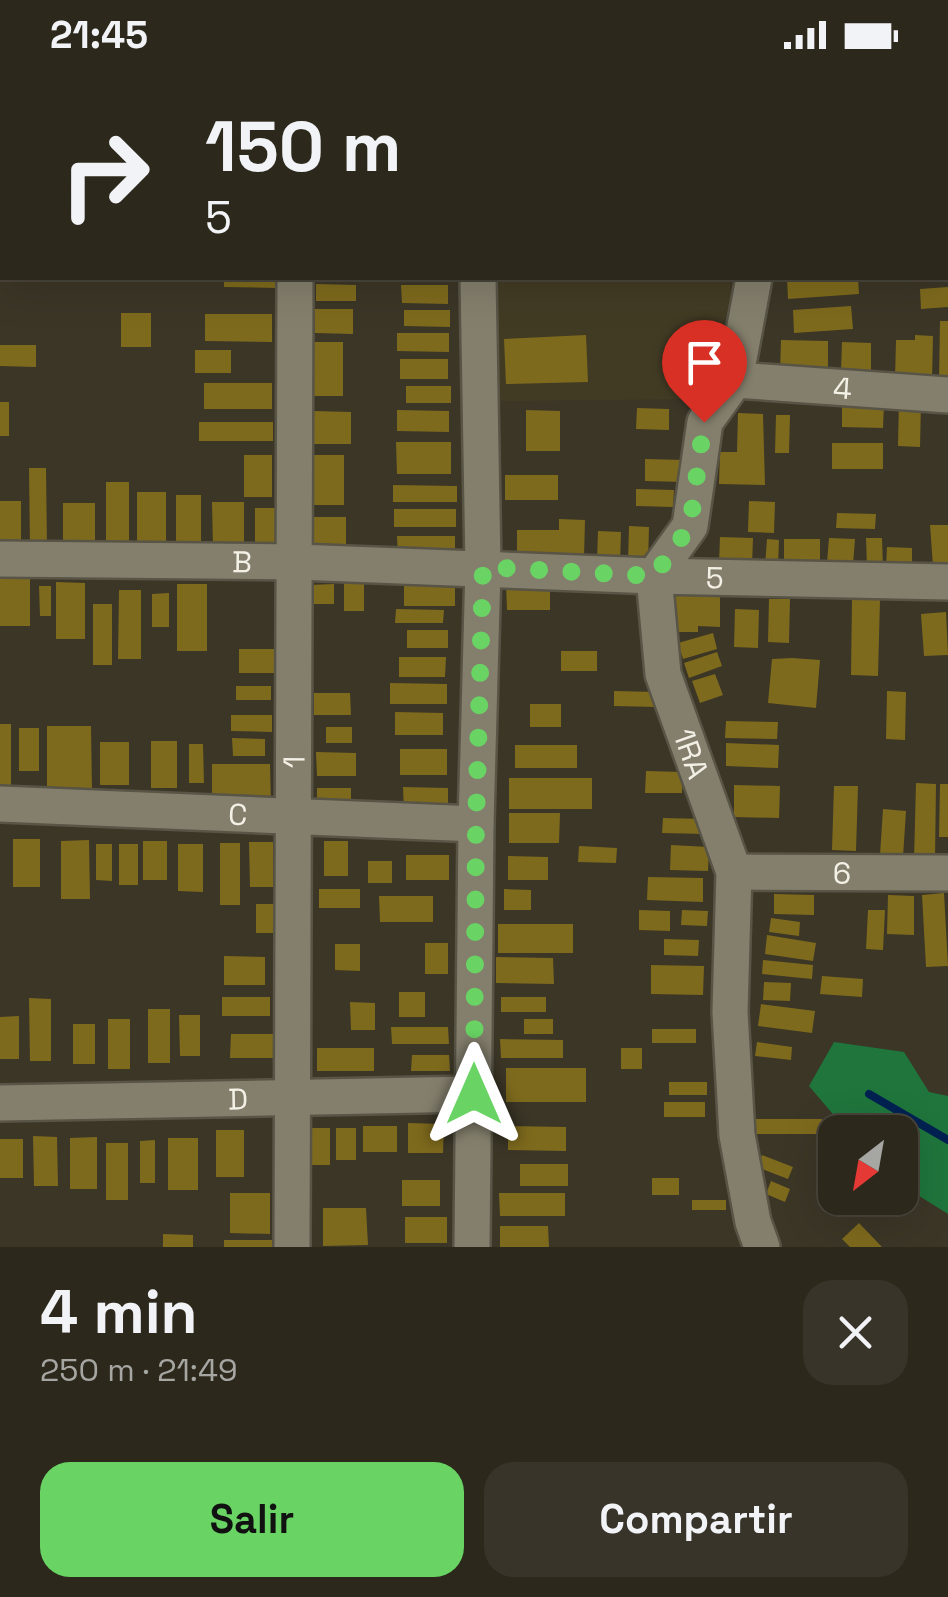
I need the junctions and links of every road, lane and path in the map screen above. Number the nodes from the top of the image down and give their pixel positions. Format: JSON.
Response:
{"nodes":[{"id":1,"x":295,"y":280,"type":"edge"},
{"id":2,"x":478,"y":280,"type":"edge"},
{"id":3,"x":754,"y":280,"type":"edge"},
{"id":4,"x":734,"y":380,"type":"junction"},
{"id":5,"x":948,"y":395,"type":"edge"},
{"id":6,"x":0,"y":559,"type":"edge"},
{"id":7,"x":296,"y":562,"type":"junction"},
{"id":8,"x":483,"y":567,"type":"junction"},
{"id":9,"x":654,"y":576,"type":"junction"},
{"id":10,"x":948,"y":582,"type":"edge"},
{"id":11,"x":0,"y":804,"type":"edge"},
{"id":12,"x":293,"y":817,"type":"junction"},
{"id":13,"x":476,"y":824,"type":"junction"},
{"id":14,"x":734,"y":872,"type":"junction"},
{"id":15,"x":948,"y":872,"type":"edge"},
{"id":16,"x":474,"y":1094,"type":"junction"},
{"id":17,"x":292,"y":1096,"type":"junction"},
{"id":18,"x":0,"y":1103,"type":"edge"},
{"id":19,"x":292,"y":1247,"type":"edge"},
{"id":20,"x":472,"y":1247,"type":"edge"},
{"id":21,"x":762,"y":1247,"type":"edge"}],
"edges":[{"from":1,"to":7,"type":"street","name":"1"},
{"from":2,"to":8,"type":"street"},
{"from":3,"to":4,"type":"street"},
{"from":4,"to":5,"type":"street","name":"4"},
{"from":4,"to":9,"type":"street"},
{"from":6,"to":7,"type":"street","name":"B"},
{"from":7,"to":8,"type":"street","name":"B"},
{"from":7,"to":12,"type":"street","name":"1"},
{"from":8,"to":9,"type":"street","name":"5"},
{"from":8,"to":13,"type":"street"},
{"from":9,"to":10,"type":"street","name":"5"},
{"from":9,"to":14,"type":"street","name":"1RA"},
{"from":11,"to":12,"type":"street","name":"C"},
{"from":12,"to":13,"type":"street","name":"C"},
{"from":12,"to":17,"type":"street","name":"1"},
{"from":13,"to":16,"type":"street"},
{"from":14,"to":15,"type":"street","name":"6"},
{"from":14,"to":21,"type":"street","name":"1RA"},
{"from":16,"to":17,"type":"street","name":"D"},
{"from":16,"to":20,"type":"street"},
{"from":17,"to":18,"type":"street","name":"D"},
{"from":17,"to":19,"type":"street","name":"1"}]}
